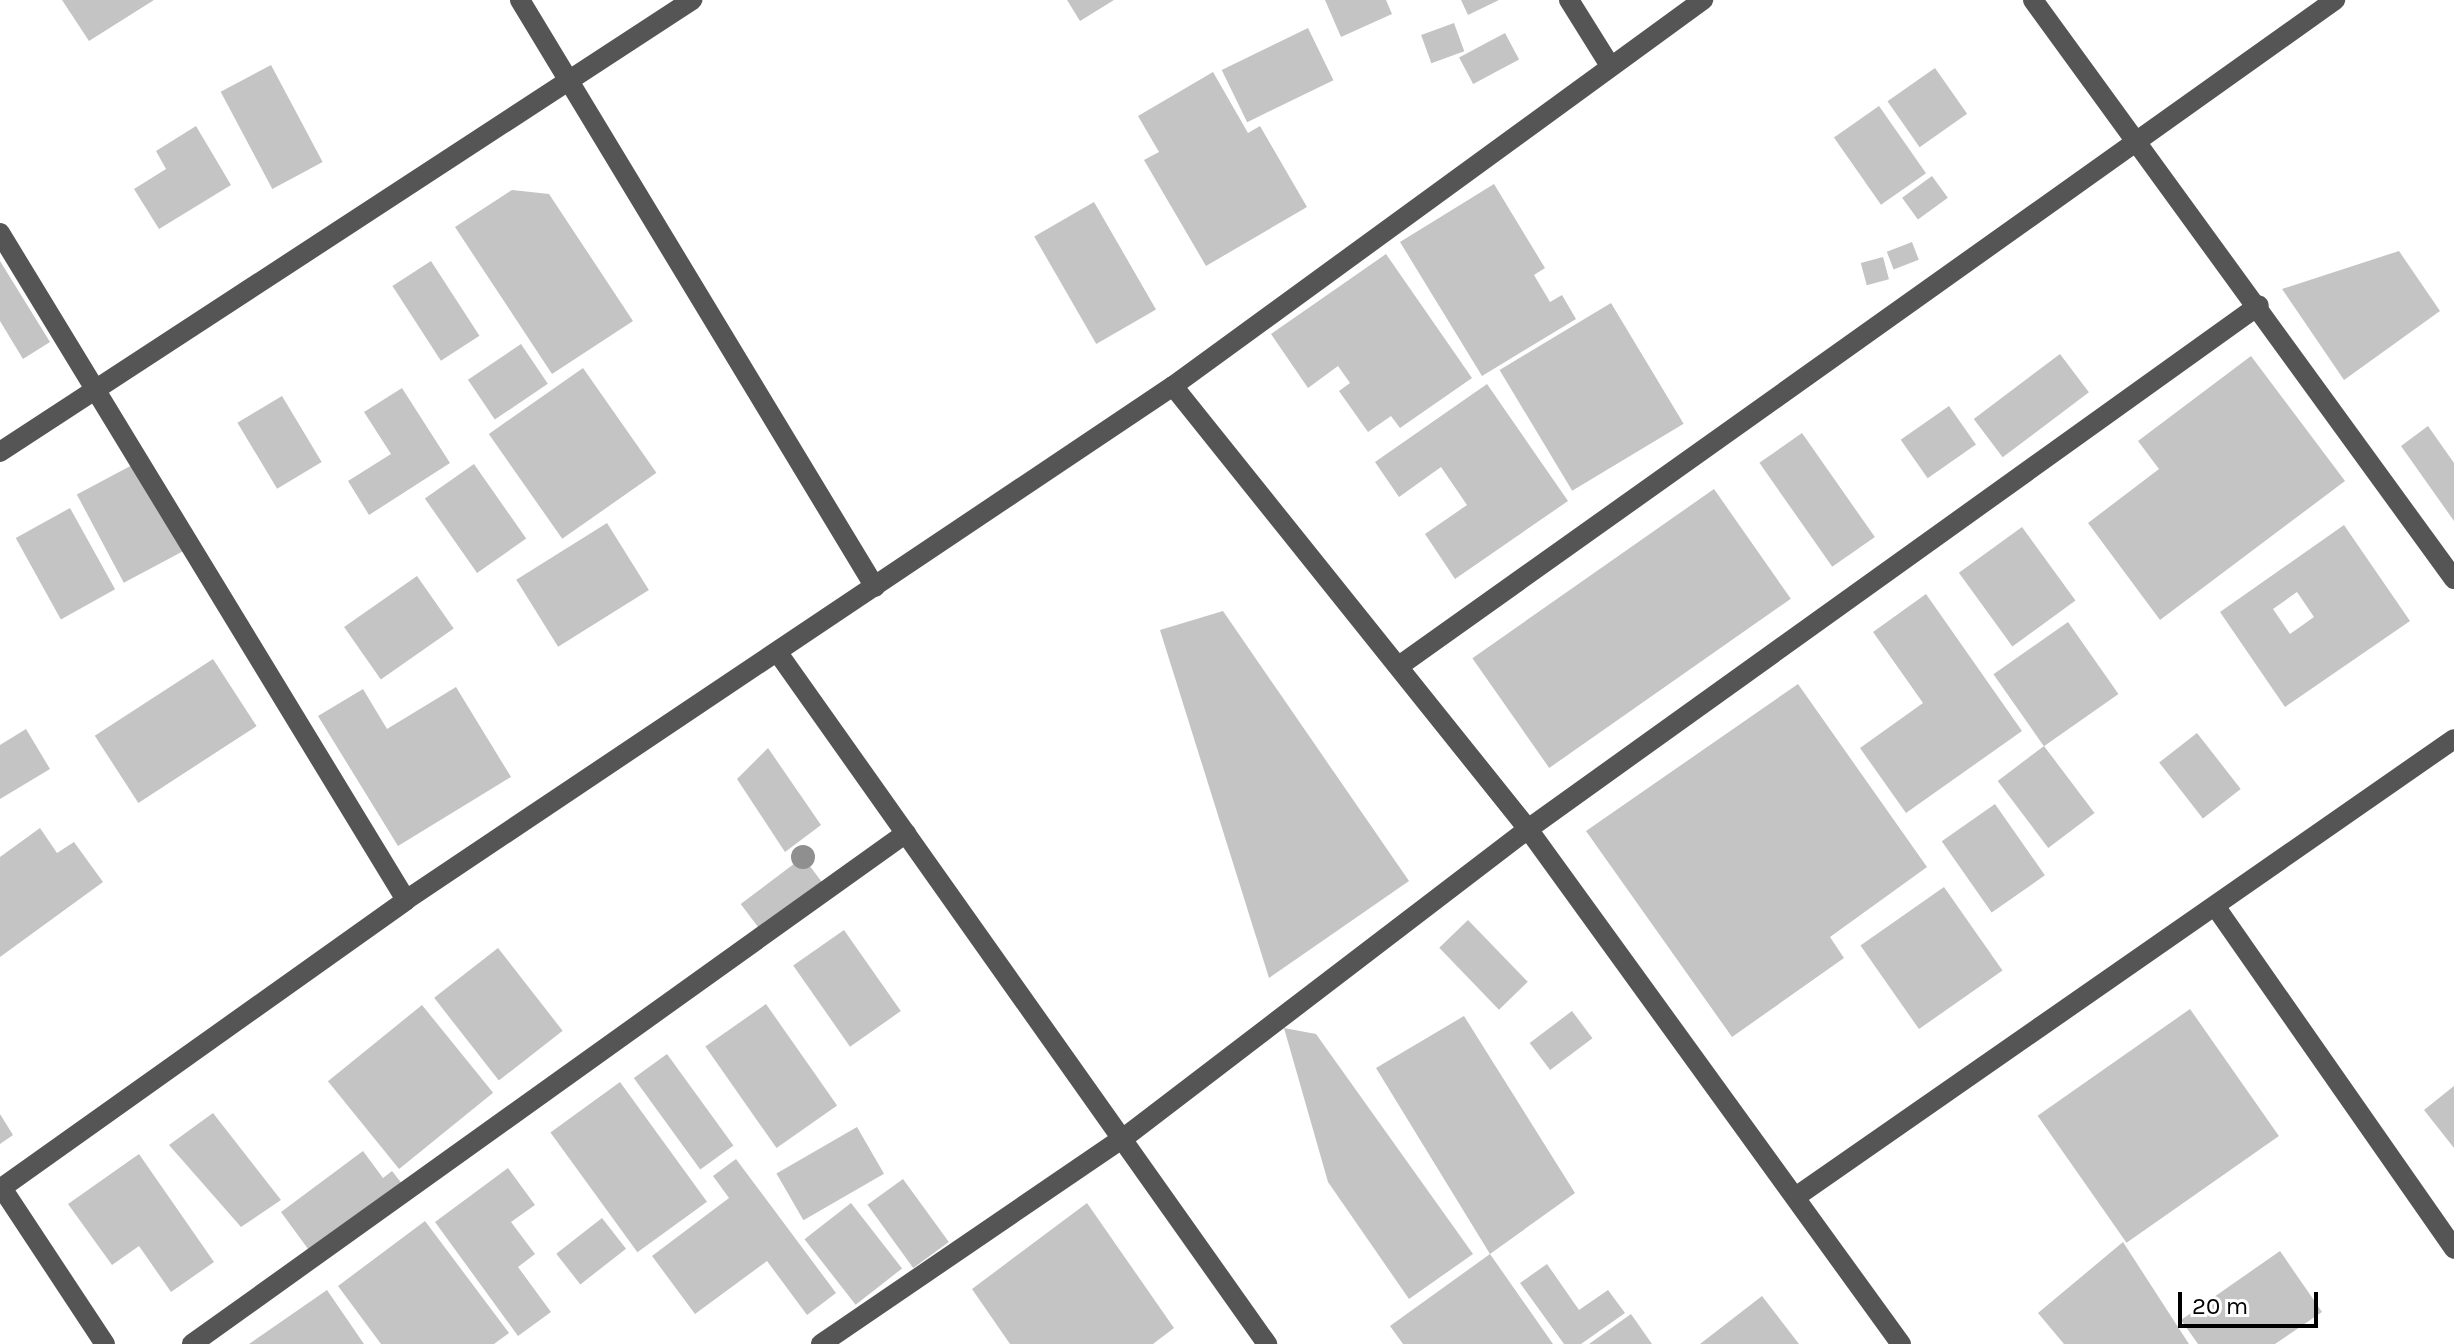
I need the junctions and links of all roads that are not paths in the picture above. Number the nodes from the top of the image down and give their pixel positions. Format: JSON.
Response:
{"nodes":[{"id":1,"x":520,"y":0,"type":"edge"},
{"id":2,"x":692,"y":0,"type":"edge"},
{"id":3,"x":1569,"y":0,"type":"edge"},
{"id":4,"x":1703,"y":0,"type":"edge"},
{"id":5,"x":2033,"y":0,"type":"edge"},
{"id":6,"x":2335,"y":0,"type":"edge"},
{"id":7,"x":1609,"y":64,"type":"junction"},
{"id":8,"x":569,"y":83,"type":"junction"},
{"id":9,"x":2134,"y":139,"type":"junction"},
{"id":10,"x":0,"y":233,"type":"edge"},
{"id":11,"x":2259,"y":305,"type":"junction"},
{"id":12,"x":93,"y":386,"type":"junction"},
{"id":13,"x":1173,"y":386,"type":"junction"},
{"id":14,"x":0,"y":452,"type":"edge"},
{"id":15,"x":2454,"y":579,"type":"edge"},
{"id":16,"x":875,"y":587,"type":"junction"},
{"id":17,"x":778,"y":653,"type":"junction"},
{"id":18,"x":1399,"y":666,"type":"junction"},
{"id":19,"x":2454,"y":739,"type":"edge"},
{"id":20,"x":1528,"y":829,"type":"junction"},
{"id":21,"x":906,"y":833,"type":"junction"},
{"id":22,"x":406,"y":900,"type":"junction"},
{"id":23,"x":2215,"y":906,"type":"junction"},
{"id":24,"x":1125,"y":1137,"type":"junction"},
{"id":25,"x":1,"y":1188,"type":"edge"},
{"id":26,"x":1797,"y":1196,"type":"junction"},
{"id":27,"x":2454,"y":1249,"type":"edge"},
{"id":28,"x":105,"y":1344,"type":"edge"},
{"id":29,"x":192,"y":1344,"type":"edge"},
{"id":30,"x":821,"y":1344,"type":"edge"},
{"id":31,"x":1267,"y":1344,"type":"edge"},
{"id":32,"x":1901,"y":1344,"type":"edge"}],
"edges":[{"from":1,"to":8,"type":"street"},
{"from":2,"to":8,"type":"street"},
{"from":3,"to":7,"type":"street"},
{"from":4,"to":7,"type":"street"},
{"from":5,"to":9,"type":"street"},
{"from":6,"to":9,"type":"street"},
{"from":7,"to":13,"type":"street"},
{"from":8,"to":12,"type":"street"},
{"from":8,"to":16,"type":"street"},
{"from":9,"to":11,"type":"street"},
{"from":9,"to":18,"type":"street"},
{"from":10,"to":12,"type":"street"},
{"from":11,"to":15,"type":"street"},
{"from":11,"to":20,"type":"street"},
{"from":12,"to":14,"type":"street"},
{"from":12,"to":22,"type":"street"},
{"from":13,"to":16,"type":"street"},
{"from":13,"to":18,"type":"street"},
{"from":16,"to":17,"type":"street"},
{"from":17,"to":21,"type":"street"},
{"from":17,"to":22,"type":"street"},
{"from":18,"to":20,"type":"street"},
{"from":19,"to":23,"type":"street"},
{"from":20,"to":24,"type":"street"},
{"from":20,"to":26,"type":"street"},
{"from":21,"to":24,"type":"street"},
{"from":21,"to":29,"type":"street"},
{"from":22,"to":25,"type":"street"},
{"from":23,"to":26,"type":"street"},
{"from":23,"to":27,"type":"street"},
{"from":24,"to":30,"type":"street"},
{"from":24,"to":31,"type":"street"},
{"from":25,"to":28,"type":"street"},
{"from":26,"to":32,"type":"street"}]}
